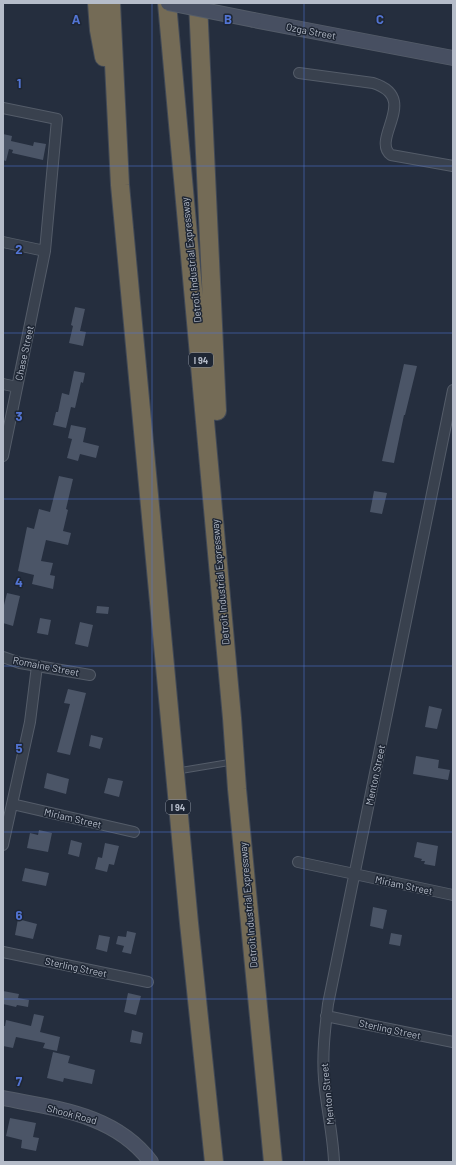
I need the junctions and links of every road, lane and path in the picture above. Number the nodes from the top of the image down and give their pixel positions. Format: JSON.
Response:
{"nodes":[{"id":1,"x":97,"y":3,"type":"edge"},
{"id":2,"x":111,"y":3,"type":"edge"},
{"id":3,"x":168,"y":3,"type":"edge"},
{"id":4,"x":198,"y":3,"type":"edge"},
{"id":5,"x":201,"y":3,"type":"edge"},
{"id":6,"x":199,"y":30,"type":"junction"},
{"id":7,"x":453,"y":58,"type":"edge"},
{"id":8,"x":299,"y":73,"type":"dead end"},
{"id":9,"x":3,"y":108,"type":"edge"},
{"id":10,"x":116,"y":127,"type":"junction"},
{"id":11,"x":453,"y":166,"type":"edge"},
{"id":12,"x":3,"y":242,"type":"edge"},
{"id":13,"x":45,"y":251,"type":"junction"},
{"id":14,"x":3,"y":384,"type":"edge"},
{"id":15,"x":17,"y":387,"type":"junction"},
{"id":16,"x":453,"y":390,"type":"edge"},
{"id":17,"x":3,"y":456,"type":"edge"},
{"id":18,"x":3,"y":657,"type":"edge"},
{"id":19,"x":38,"y":666,"type":"junction"},
{"id":20,"x":90,"y":675,"type":"dead end"},
{"id":21,"x":232,"y":718,"type":"junction"},
{"id":22,"x":235,"y":762,"type":"junction"},
{"id":23,"x":175,"y":772,"type":"junction"},
{"id":24,"x":12,"y":804,"type":"junction"},
{"id":25,"x":134,"y":832,"type":"dead end"},
{"id":26,"x":3,"y":845,"type":"edge"},
{"id":27,"x":298,"y":862,"type":"dead end"},
{"id":28,"x":355,"y":874,"type":"junction"},
{"id":29,"x":453,"y":895,"type":"edge"},
{"id":30,"x":3,"y":952,"type":"edge"},
{"id":31,"x":148,"y":982,"type":"dead end"},
{"id":32,"x":326,"y":1016,"type":"junction"},
{"id":33,"x":453,"y":1042,"type":"edge"},
{"id":34,"x":3,"y":1098,"type":"edge"},
{"id":35,"x":214,"y":1156,"type":"edge"},
{"id":36,"x":151,"y":1162,"type":"edge"},
{"id":37,"x":273,"y":1162,"type":"edge"},
{"id":38,"x":334,"y":1162,"type":"edge"}],
"edges":[{"from":1,"to":10,"type":"highway"},
{"from":2,"to":10,"type":"highway","number":"I 94"},
{"from":3,"to":7,"type":"street","name":"Ozga Street","bridge":true},
{"from":3,"to":21,"type":"highway","name":"Detroit Industrial Expressway","number":"I 94"},
{"from":4,"to":6,"type":"highway"},
{"from":5,"to":6,"type":"highway"},
{"from":6,"to":21,"type":"highway"},
{"from":8,"to":11,"type":"street"},
{"from":9,"to":13,"type":"street","name":"Chase Street"},
{"from":10,"to":23,"type":"highway","number":"I 94"},
{"from":12,"to":13,"type":"street"},
{"from":13,"to":15,"type":"street","name":"Chase Street"},
{"from":14,"to":15,"type":"street"},
{"from":15,"to":17,"type":"street","name":"Chase Street"},
{"from":16,"to":28,"type":"street","name":"Menton Street"},
{"from":18,"to":19,"type":"street","name":"Romaine Street"},
{"from":19,"to":20,"type":"street","name":"Romaine Street"},
{"from":19,"to":24,"type":"street"},
{"from":21,"to":22,"type":"highway","name":"Detroit Industrial Expressway","number":"I 94"},
{"from":22,"to":23,"type":"lane"},
{"from":22,"to":37,"type":"highway","name":"Detroit Industrial Expressway","number":"I 94"},
{"from":23,"to":35,"type":"highway","number":"I 94"},
{"from":24,"to":25,"type":"street","name":"Miriam Street"},
{"from":24,"to":26,"type":"street"},
{"from":27,"to":28,"type":"street","name":"Miriam Street"},
{"from":28,"to":29,"type":"street","name":"Miriam Street"},
{"from":28,"to":32,"type":"street","name":"Menton Street"},
{"from":30,"to":31,"type":"street","name":"Sterling Street"},
{"from":32,"to":33,"type":"street","name":"Sterling Street"},
{"from":32,"to":38,"type":"street","name":"Menton Street"},
{"from":34,"to":36,"type":"street","name":"Shook Road"}]}
